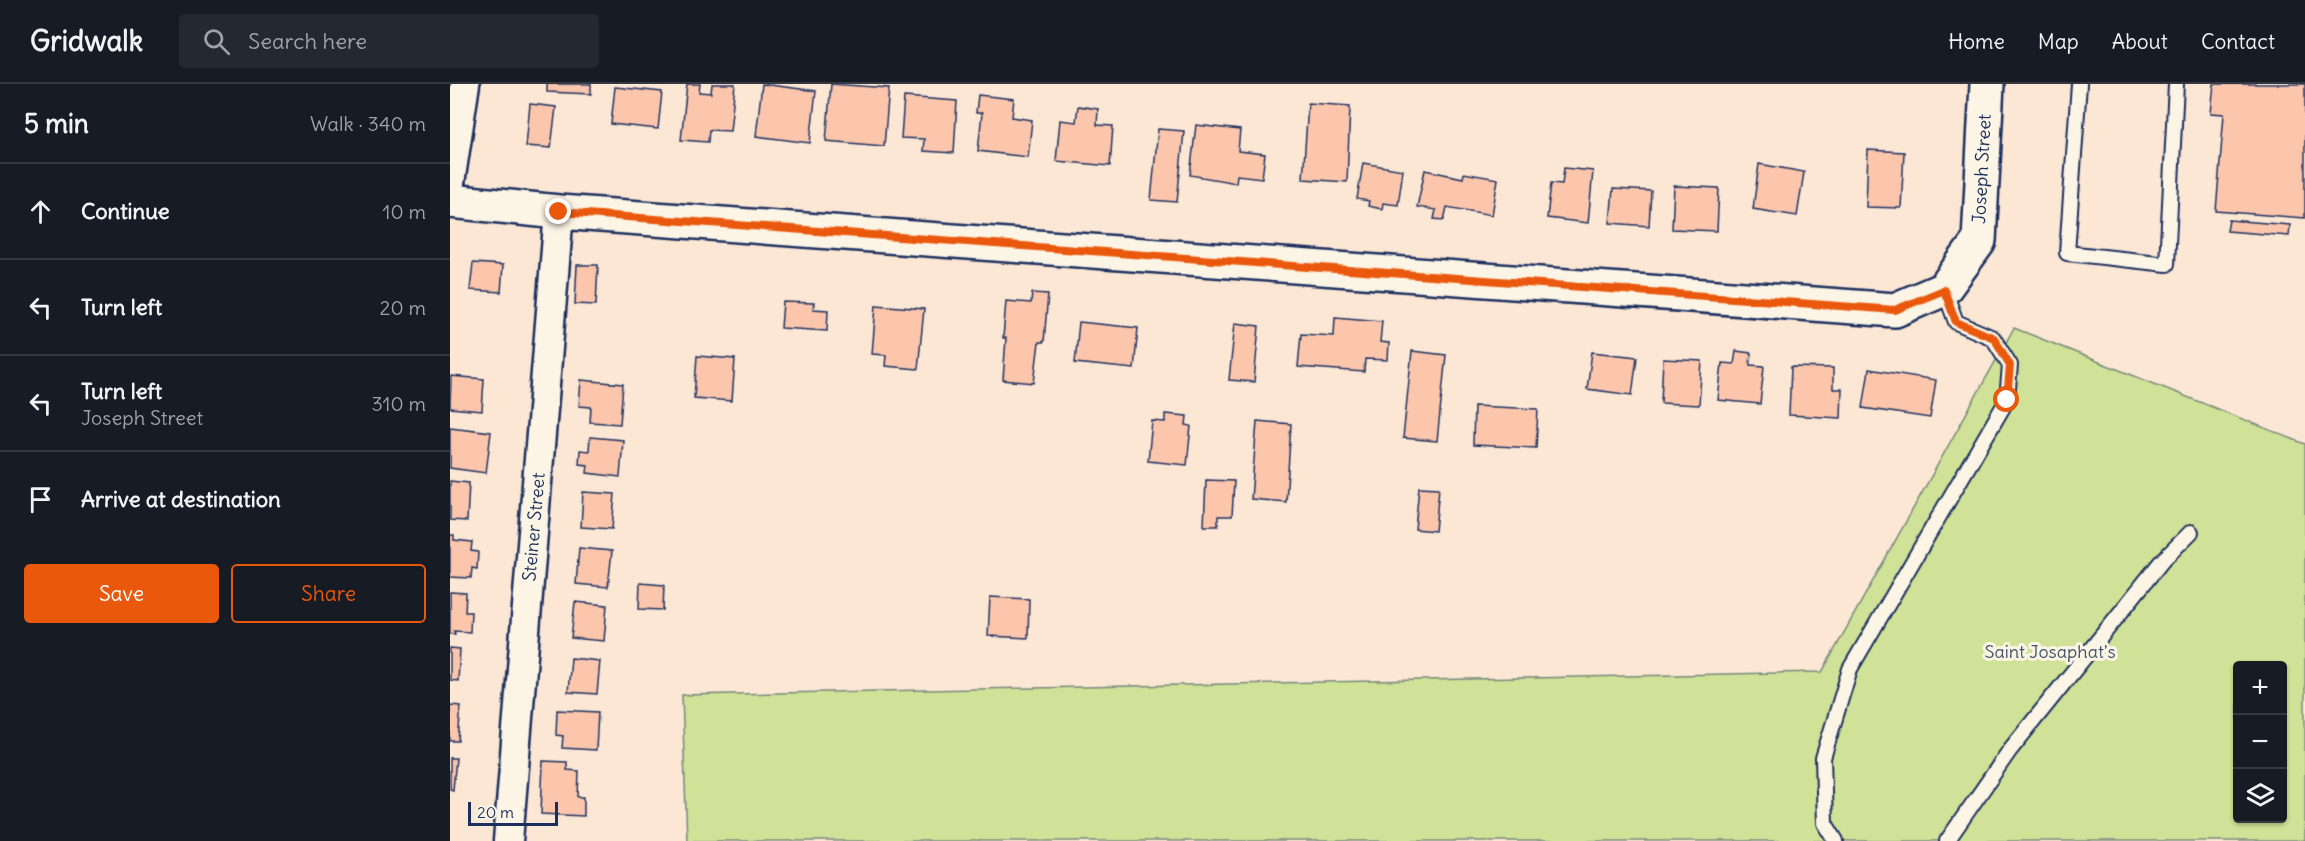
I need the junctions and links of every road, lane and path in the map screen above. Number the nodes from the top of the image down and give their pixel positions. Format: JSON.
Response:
{"nodes":[{"id":1,"x":465,"y":84,"type":"edge"},
{"id":2,"x":1987,"y":84,"type":"edge"},
{"id":3,"x":2079,"y":84,"type":"edge"},
{"id":4,"x":2176,"y":84,"type":"edge"},
{"id":5,"x":450,"y":183,"type":"edge"},
{"id":6,"x":450,"y":201,"type":"edge"},
{"id":7,"x":559,"y":212,"type":"junction"},
{"id":8,"x":1944,"y":290,"type":"junction"},
{"id":9,"x":2191,"y":532,"type":"dead end"},
{"id":10,"x":508,"y":841,"type":"edge"},
{"id":11,"x":1836,"y":841,"type":"edge"},
{"id":12,"x":1947,"y":841,"type":"edge"}],
"edges":[{"from":1,"to":5,"type":"street"},
{"from":2,"to":8,"type":"street","name":"Joseph Street"},
{"from":3,"to":4,"type":"lane"},
{"from":6,"to":7,"type":"street"},
{"from":7,"to":8,"type":"street"},
{"from":7,"to":10,"type":"street","name":"Steiner Street"},
{"from":8,"to":11,"type":"lane"},
{"from":9,"to":12,"type":"lane"}]}
